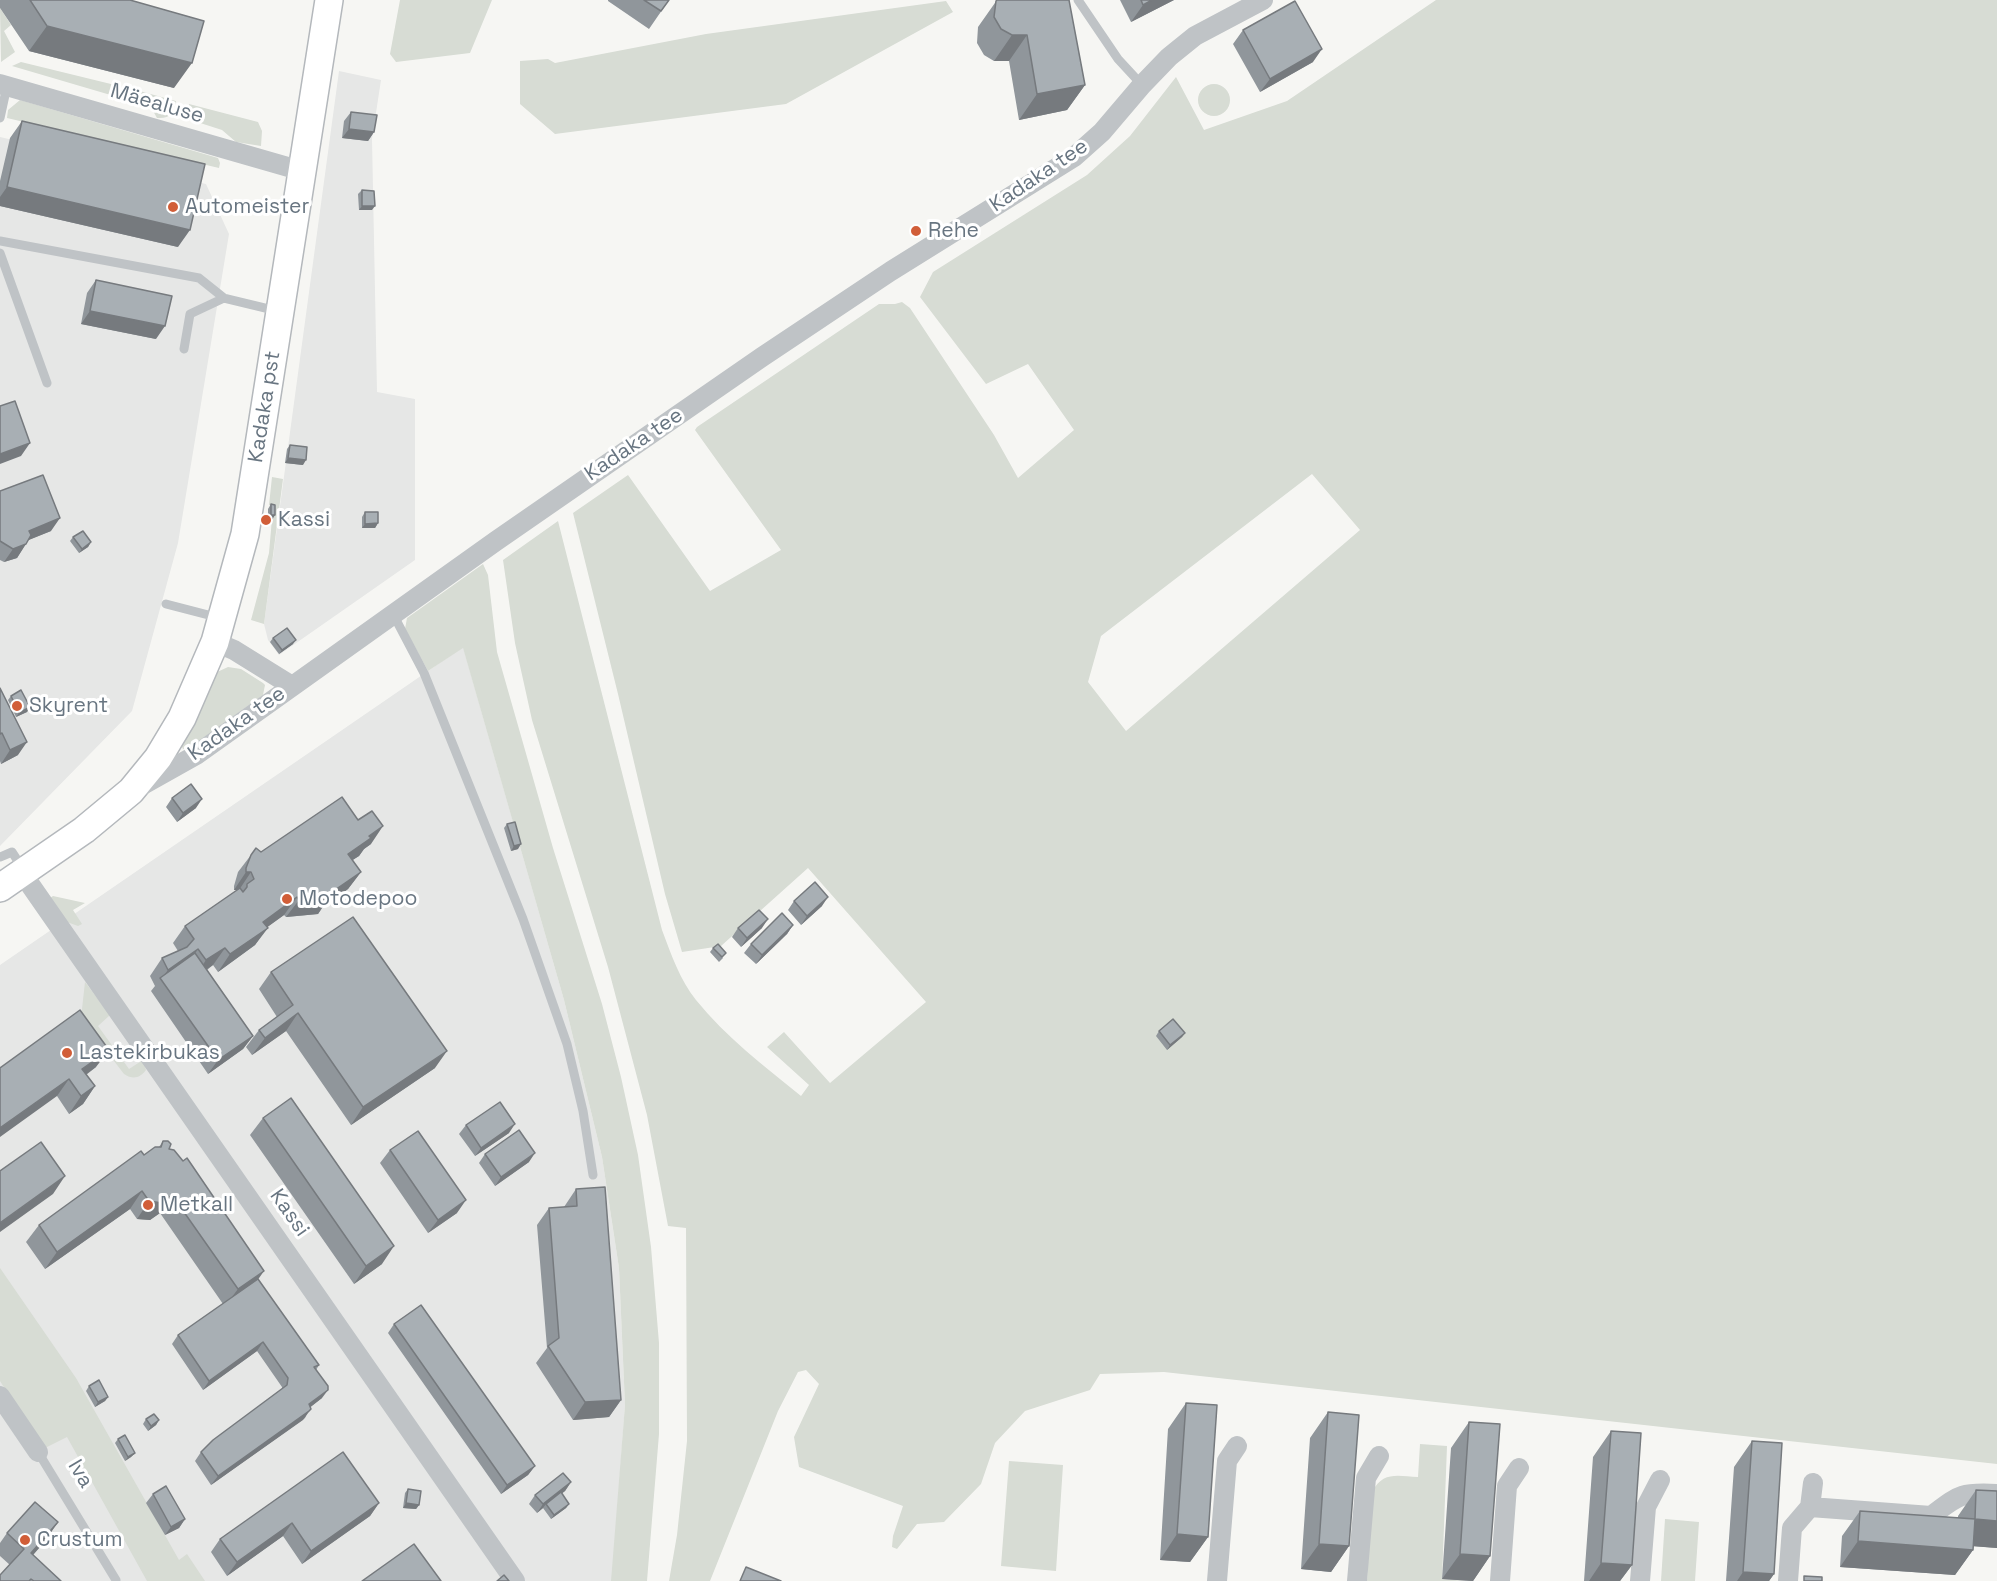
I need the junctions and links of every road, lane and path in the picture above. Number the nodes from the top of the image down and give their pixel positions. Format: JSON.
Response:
{"nodes":[{"id":1,"x":329,"y":0,"type":"edge"},
{"id":2,"x":1078,"y":0,"type":"edge"},
{"id":3,"x":1263,"y":0,"type":"edge"},
{"id":4,"x":3,"y":85,"type":"edge"},
{"id":5,"x":1142,"y":85,"type":"junction"},
{"id":6,"x":0,"y":118,"type":"edge"},
{"id":7,"x":302,"y":171,"type":"junction"},
{"id":8,"x":0,"y":241,"type":"edge"},
{"id":9,"x":0,"y":253,"type":"edge"},
{"id":10,"x":224,"y":298,"type":"junction"},
{"id":11,"x":280,"y":311,"type":"junction"},
{"id":12,"x":184,"y":349,"type":"dead end"},
{"id":13,"x":47,"y":383,"type":"dead end"},
{"id":14,"x":166,"y":604,"type":"dead end"},
{"id":15,"x":393,"y":614,"type":"junction"},
{"id":16,"x":219,"y":630,"type":"junction"},
{"id":17,"x":292,"y":686,"type":"junction"},
{"id":18,"x":131,"y":791,"type":"junction"},
{"id":19,"x":0,"y":857,"type":"edge"},
{"id":20,"x":15,"y":878,"type":"edge"},
{"id":21,"x":593,"y":1175,"type":"dead end"},
{"id":22,"x":0,"y":1396,"type":"edge"},
{"id":23,"x":1237,"y":1446,"type":"dead end"},
{"id":24,"x":38,"y":1452,"type":"joint"},
{"id":25,"x":1379,"y":1456,"type":"dead end"},
{"id":26,"x":1519,"y":1468,"type":"dead end"},
{"id":27,"x":1660,"y":1479,"type":"dead end"},
{"id":28,"x":1813,"y":1483,"type":"dead end"},
{"id":29,"x":1997,"y":1494,"type":"edge"},
{"id":30,"x":1810,"y":1507,"type":"junction"},
{"id":31,"x":116,"y":1580,"type":"edge"},
{"id":32,"x":515,"y":1581,"type":"edge"},
{"id":33,"x":1217,"y":1581,"type":"edge"},
{"id":34,"x":1357,"y":1581,"type":"edge"},
{"id":35,"x":1500,"y":1581,"type":"edge"},
{"id":36,"x":1640,"y":1581,"type":"edge"},
{"id":37,"x":1788,"y":1581,"type":"edge"}],
"edges":[{"from":1,"to":7,"type":"main road","name":"Kadaka pst"},
{"from":2,"to":5,"type":"lane"},
{"from":3,"to":5,"type":"street","name":"Kadaka tee"},
{"from":4,"to":6,"type":"lane"},
{"from":4,"to":7,"type":"street","name":"Mäealuse"},
{"from":5,"to":15,"type":"street","name":"Kadaka tee"},
{"from":7,"to":11,"type":"main road","name":"Kadaka pst"},
{"from":8,"to":10,"type":"lane"},
{"from":9,"to":13,"type":"lane"},
{"from":10,"to":11,"type":"lane"},
{"from":10,"to":12,"type":"lane"},
{"from":11,"to":16,"type":"main road","name":"Kadaka pst"},
{"from":14,"to":16,"type":"lane"},
{"from":15,"to":17,"type":"street","name":"Kadaka tee"},
{"from":15,"to":21,"type":"lane"},
{"from":16,"to":17,"type":"street"},
{"from":16,"to":18,"type":"main road","name":"Kadaka pst"},
{"from":17,"to":18,"type":"street","name":"Kadaka tee"},
{"from":18,"to":20,"type":"main road","name":"Kadaka tee"},
{"from":19,"to":20,"type":"lane"},
{"from":20,"to":32,"type":"street","name":"Kassi"},
{"from":22,"to":24,"type":"street","name":"Iva"},
{"from":23,"to":33,"type":"street"},
{"from":24,"to":31,"type":"lane","name":"Iva"},
{"from":25,"to":34,"type":"street"},
{"from":26,"to":35,"type":"street"},
{"from":27,"to":36,"type":"street"},
{"from":28,"to":30,"type":"street"},
{"from":29,"to":30,"type":"street"},
{"from":30,"to":37,"type":"street"}]}
